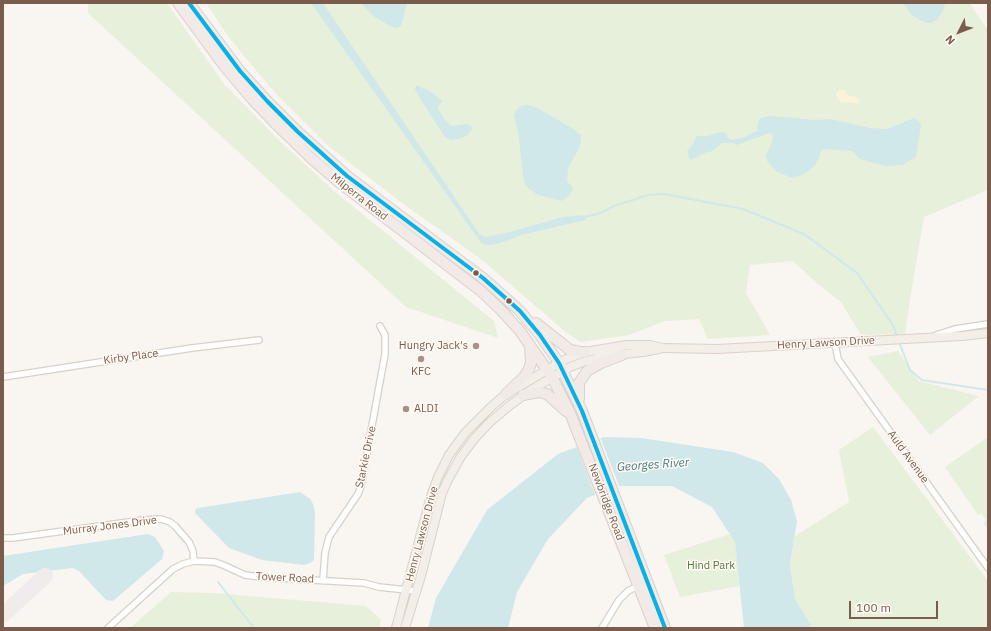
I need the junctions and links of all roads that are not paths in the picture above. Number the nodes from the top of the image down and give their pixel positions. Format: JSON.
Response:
{"nodes":[{"id":1,"x":178,"y":3,"type":"edge"},
{"id":2,"x":189,"y":3,"type":"edge"},
{"id":3,"x":508,"y":300,"type":"junction"},
{"id":4,"x":988,"y":324,"type":"edge"},
{"id":5,"x":380,"y":326,"type":"dead end"},
{"id":6,"x":988,"y":333,"type":"edge"},
{"id":7,"x":928,"y":338,"type":"junction"},
{"id":8,"x":259,"y":340,"type":"dead end"},
{"id":9,"x":529,"y":343,"type":"junction"},
{"id":10,"x":834,"y":343,"type":"junction"},
{"id":11,"x":663,"y":348,"type":"junction"},
{"id":12,"x":585,"y":352,"type":"junction"},
{"id":13,"x":622,"y":355,"type":"junction"},
{"id":14,"x":561,"y":367,"type":"junction"},
{"id":15,"x":550,"y":374,"type":"junction"},
{"id":16,"x":3,"y":376,"type":"edge"},
{"id":17,"x":506,"y":394,"type":"junction"},
{"id":18,"x":523,"y":395,"type":"junction"},
{"id":19,"x":582,"y":411,"type":"junction"},
{"id":20,"x":570,"y":413,"type":"junction"},
{"id":21,"x":3,"y":538,"type":"edge"},
{"id":22,"x":194,"y":561,"type":"junction"},
{"id":23,"x":988,"y":568,"type":"edge"},
{"id":24,"x":323,"y":580,"type":"junction"},
{"id":25,"x":643,"y":583,"type":"junction"},
{"id":26,"x":407,"y":590,"type":"junction"},
{"id":27,"x":416,"y":592,"type":"junction"},
{"id":28,"x":108,"y":628,"type":"edge"},
{"id":29,"x":396,"y":628,"type":"edge"},
{"id":30,"x":405,"y":628,"type":"edge"},
{"id":31,"x":602,"y":628,"type":"edge"},
{"id":32,"x":655,"y":628,"type":"edge"},
{"id":33,"x":665,"y":628,"type":"edge"}],
"edges":[{"from":1,"to":9,"type":"highway","name":"Milperra Road"},
{"from":2,"to":3,"type":"highway","name":"Milperra Road"},
{"from":3,"to":12,"type":"highway"},
{"from":3,"to":14,"type":"highway","name":"Milperra Road"},
{"from":4,"to":7,"type":"street"},
{"from":5,"to":24,"type":"street","name":"Starkie Drive"},
{"from":6,"to":7,"type":"main road","name":"Henry Lawson Drive"},
{"from":7,"to":10,"type":"main road","name":"Henry Lawson Drive"},
{"from":8,"to":16,"type":"street","name":"Kirby Place"},
{"from":9,"to":15,"type":"highway","name":"Milperra Road"},
{"from":9,"to":17,"type":"highway"},
{"from":10,"to":11,"type":"main road","name":"Henry Lawson Drive"},
{"from":10,"to":23,"type":"street","name":"Auld Avenue"},
{"from":11,"to":12,"type":"main road","name":"Henry Lawson Drive"},
{"from":11,"to":13,"type":"main road","name":"Henry Lawson Drive"},
{"from":12,"to":14,"type":"main road","name":"Henry Lawson Drive"},
{"from":13,"to":14,"type":"main road","name":"Henry Lawson Drive"},
{"from":13,"to":19,"type":"highway"},
{"from":14,"to":15,"type":"main road","name":"Henry Lawson Drive"},
{"from":14,"to":19,"type":"highway","name":"Newbridge Road"},
{"from":15,"to":17,"type":"main road","name":"Henry Lawson Drive"},
{"from":15,"to":18,"type":"main road","name":"Henry Lawson Drive"},
{"from":15,"to":20,"type":"highway","name":"Newbridge Road"},
{"from":17,"to":26,"type":"main road","name":"Henry Lawson Drive"},
{"from":18,"to":20,"type":"highway"},
{"from":18,"to":27,"type":"main road","name":"Henry Lawson Drive"},
{"from":19,"to":25,"type":"highway","name":"Newbridge Road"},
{"from":20,"to":25,"type":"highway","name":"Newbridge Road"},
{"from":21,"to":22,"type":"street","name":"Murray Jones Drive"},
{"from":22,"to":24,"type":"street","name":"Tower Road"},
{"from":22,"to":28,"type":"street","name":"Tower Road"},
{"from":24,"to":26,"type":"street","name":"Tower Road"},
{"from":25,"to":31,"type":"street"},
{"from":25,"to":32,"type":"highway","name":"Newbridge Road"},
{"from":25,"to":33,"type":"highway","name":"Newbridge Road"},
{"from":26,"to":27,"type":"street","name":"Tower Road"},
{"from":26,"to":29,"type":"main road","name":"Henry Lawson Drive"},
{"from":27,"to":30,"type":"main road","name":"Henry Lawson Drive"}]}
